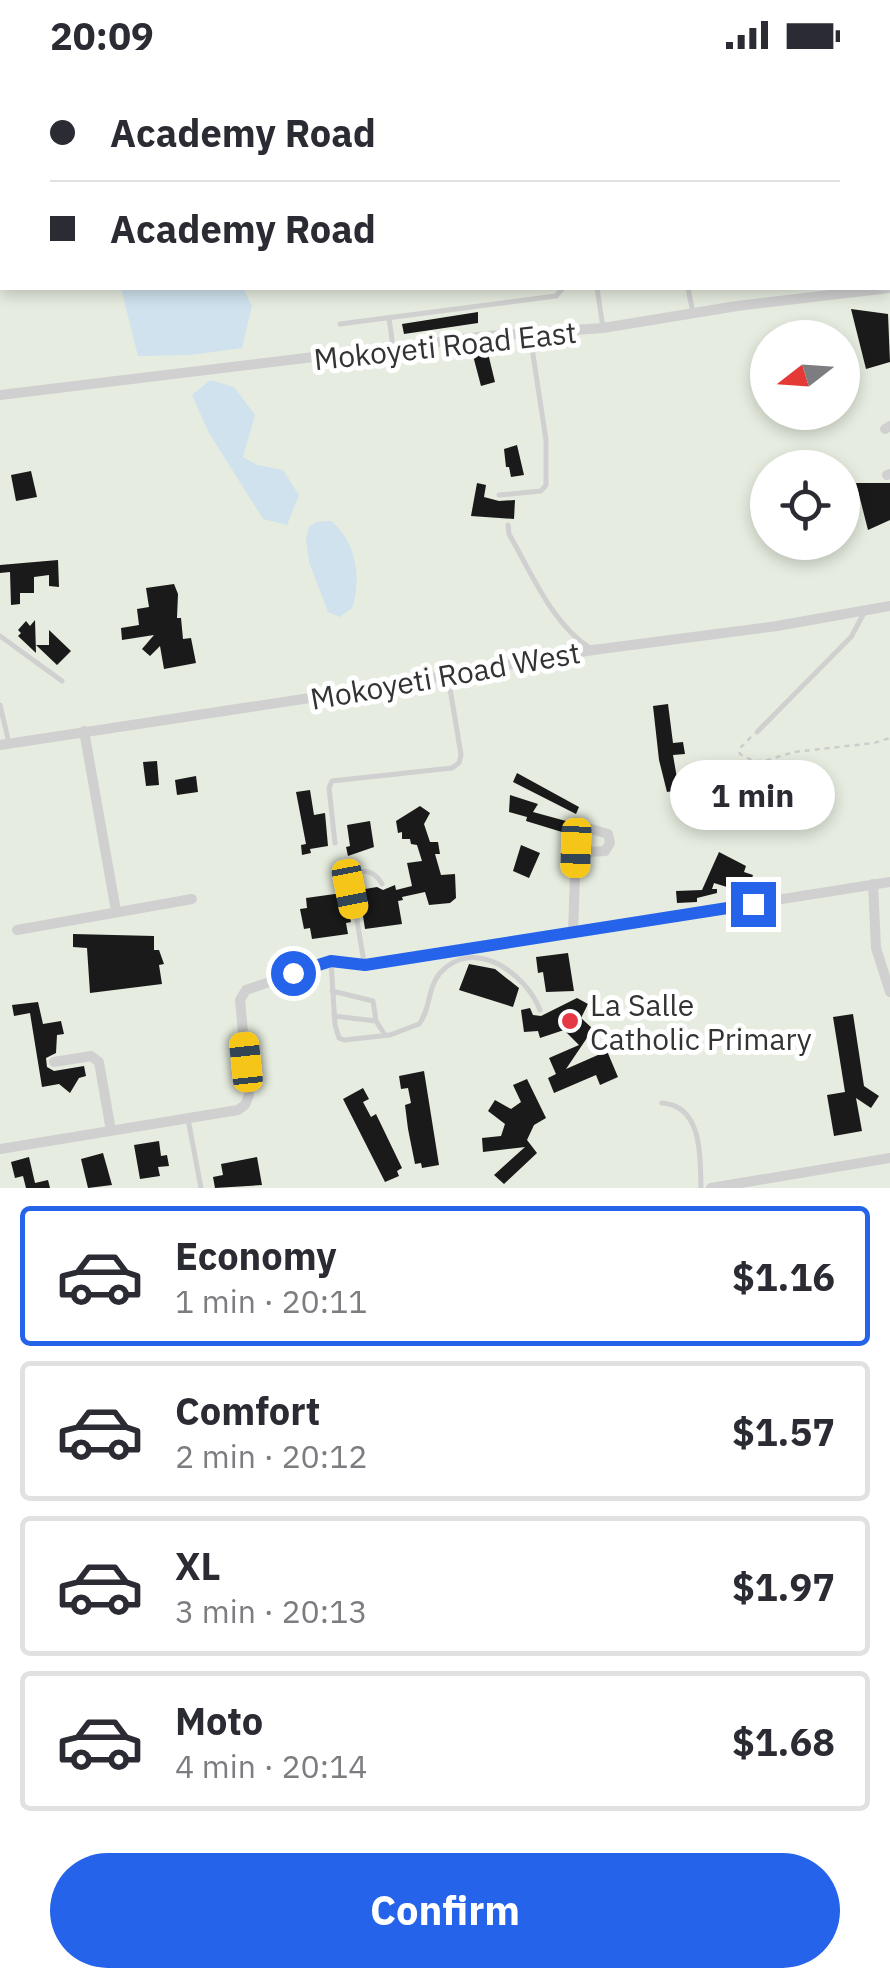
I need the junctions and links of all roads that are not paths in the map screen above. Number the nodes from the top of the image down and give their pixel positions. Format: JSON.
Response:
{"nodes":[{"id":1,"x":561,"y":290,"type":"edge"},
{"id":2,"x":597,"y":290,"type":"edge"},
{"id":3,"x":688,"y":290,"type":"edge"},
{"id":4,"x":874,"y":290,"type":"edge"},
{"id":5,"x":692,"y":313,"type":"junction"},
{"id":6,"x":389,"y":316,"type":"junction"},
{"id":7,"x":340,"y":324,"type":"dead end"},
{"id":8,"x":602,"y":328,"type":"junction"},
{"id":9,"x":530,"y":335,"type":"junction"},
{"id":10,"x":394,"y":350,"type":"junction"},
{"id":11,"x":0,"y":395,"type":"edge"},
{"id":12,"x":499,"y":495,"type":"dead end"},
{"id":13,"x":508,"y":525,"type":"dead end"},
{"id":14,"x":890,"y":606,"type":"edge"},
{"id":15,"x":865,"y":610,"type":"junction"},
{"id":16,"x":0,"y":636,"type":"edge"},
{"id":17,"x":593,"y":650,"type":"junction"},
{"id":18,"x":448,"y":674,"type":"junction"},
{"id":19,"x":62,"y":681,"type":"dead end"},
{"id":20,"x":0,"y":705,"type":"edge"},
{"id":21,"x":84,"y":732,"type":"junction"},
{"id":22,"x":756,"y":732,"type":"road end"},
{"id":23,"x":4,"y":744,"type":"edge"},
{"id":24,"x":335,"y":843,"type":"dead end"},
{"id":25,"x":576,"y":848,"type":"dead end"},
{"id":26,"x":890,"y":882,"type":"edge"},
{"id":27,"x":382,"y":884,"type":"dead end"},
{"id":28,"x":873,"y":884,"type":"junction"},
{"id":29,"x":192,"y":899,"type":"dead end"},
{"id":30,"x":116,"y":910,"type":"junction"},
{"id":31,"x":17,"y":930,"type":"dead end"},
{"id":32,"x":574,"y":932,"type":"junction"},
{"id":33,"x":331,"y":961,"type":"junction"},
{"id":34,"x":365,"y":965,"type":"junction"},
{"id":35,"x":332,"y":992,"type":"junction"},
{"id":36,"x":890,"y":992,"type":"edge"},
{"id":37,"x":540,"y":1010,"type":"dead end"},
{"id":38,"x":334,"y":1016,"type":"junction"},
{"id":39,"x":376,"y":1022,"type":"junction"},
{"id":40,"x":385,"y":1036,"type":"junction"},
{"id":41,"x":54,"y":1062,"type":"dead end"},
{"id":42,"x":662,"y":1103,"type":"dead end"},
{"id":43,"x":188,"y":1119,"type":"junction"},
{"id":44,"x":111,"y":1131,"type":"junction"},
{"id":45,"x":0,"y":1149,"type":"edge"},
{"id":46,"x":890,"y":1158,"type":"edge"},
{"id":47,"x":201,"y":1188,"type":"edge"},
{"id":48,"x":701,"y":1188,"type":"edge"},
{"id":49,"x":711,"y":1188,"type":"edge"}],
"edges":[{"from":1,"to":6,"type":"lane"},
{"from":2,"to":8,"type":"lane"},
{"from":3,"to":5,"type":"lane"},
{"from":4,"to":5,"type":"street","name":"Mokoyeti Road East"},
{"from":5,"to":8,"type":"street","name":"Mokoyeti Road East"},
{"from":6,"to":7,"type":"lane"},
{"from":6,"to":10,"type":"lane"},
{"from":8,"to":9,"type":"street","name":"Mokoyeti Road East"},
{"from":9,"to":10,"type":"street","name":"Mokoyeti Road East"},
{"from":9,"to":12,"type":"lane"},
{"from":10,"to":11,"type":"street","name":"Mokoyeti Road East"},
{"from":13,"to":17,"type":"lane"},
{"from":14,"to":15,"type":"street","name":"Mokoyeti Road West"},
{"from":15,"to":17,"type":"street","name":"Mokoyeti Road West"},
{"from":15,"to":22,"type":"lane"},
{"from":16,"to":19,"type":"lane"},
{"from":17,"to":18,"type":"street","name":"Mokoyeti Road West"},
{"from":18,"to":21,"type":"street","name":"Mokoyeti Road West"},
{"from":18,"to":24,"type":"lane"},
{"from":20,"to":23,"type":"lane"},
{"from":21,"to":23,"type":"street","name":"Mokoyeti Road West"},
{"from":21,"to":30,"type":"street"},
{"from":25,"to":32,"type":"street"},
{"from":26,"to":28,"type":"street"},
{"from":27,"to":34,"type":"lane"},
{"from":28,"to":32,"type":"street"},
{"from":28,"to":36,"type":"street"},
{"from":29,"to":30,"type":"street"},
{"from":30,"to":31,"type":"street"},
{"from":32,"to":34,"type":"street"},
{"from":33,"to":34,"type":"street"},
{"from":33,"to":35,"type":"lane"},
{"from":33,"to":43,"type":"street"},
{"from":35,"to":38,"type":"lane"},
{"from":35,"to":39,"type":"lane"},
{"from":37,"to":40,"type":"lane"},
{"from":38,"to":39,"type":"lane"},
{"from":38,"to":40,"type":"lane"},
{"from":39,"to":40,"type":"lane"},
{"from":41,"to":44,"type":"street"},
{"from":42,"to":48,"type":"lane"},
{"from":43,"to":44,"type":"street"},
{"from":43,"to":47,"type":"lane"},
{"from":44,"to":45,"type":"street"},
{"from":46,"to":49,"type":"street"}]}
